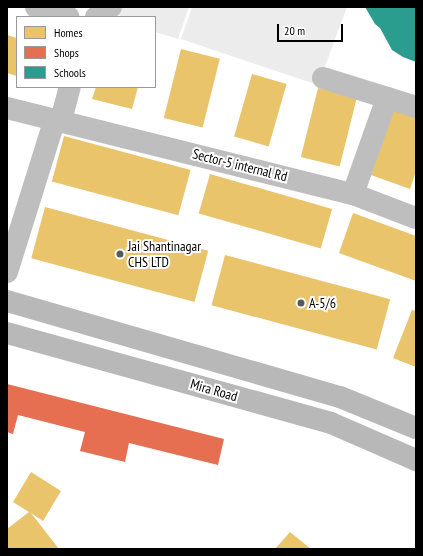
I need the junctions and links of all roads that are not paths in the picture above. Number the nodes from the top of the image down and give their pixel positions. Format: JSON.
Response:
{"nodes":[{"id":1,"x":35,"y":7,"type":"edge"},
{"id":2,"x":111,"y":7,"type":"edge"},
{"id":3,"x":66,"y":16,"type":"edge"},
{"id":4,"x":98,"y":16,"type":"edge"},
{"id":5,"x":323,"y":78,"type":"dead end"},
{"id":6,"x":70,"y":88,"type":"edge"},
{"id":7,"x":387,"y":98,"type":"junction"},
{"id":8,"x":416,"y":107,"type":"edge"},
{"id":9,"x":7,"y":108,"type":"edge"},
{"id":10,"x":58,"y":119,"type":"junction"},
{"id":11,"x":353,"y":194,"type":"junction"},
{"id":12,"x":416,"y":218,"type":"edge"},
{"id":13,"x":7,"y":272,"type":"edge"},
{"id":14,"x":7,"y":301,"type":"edge"},
{"id":15,"x":7,"y":333,"type":"edge"},
{"id":16,"x":416,"y":428,"type":"edge"},
{"id":17,"x":416,"y":460,"type":"edge"}],
"edges":[{"from":1,"to":3,"type":"street"},
{"from":2,"to":4,"type":"street"},
{"from":5,"to":7,"type":"street"},
{"from":6,"to":10,"type":"street"},
{"from":7,"to":8,"type":"street"},
{"from":7,"to":11,"type":"street"},
{"from":9,"to":10,"type":"street","name":"Sector-5 internal Rd"},
{"from":10,"to":11,"type":"street","name":"Sector-5 internal Rd"},
{"from":10,"to":13,"type":"street"},
{"from":11,"to":12,"type":"street","name":"Sector-5 internal Rd"},
{"from":14,"to":16,"type":"main road","name":"Mira Road"},
{"from":15,"to":17,"type":"main road","name":"Mira Road"}]}
